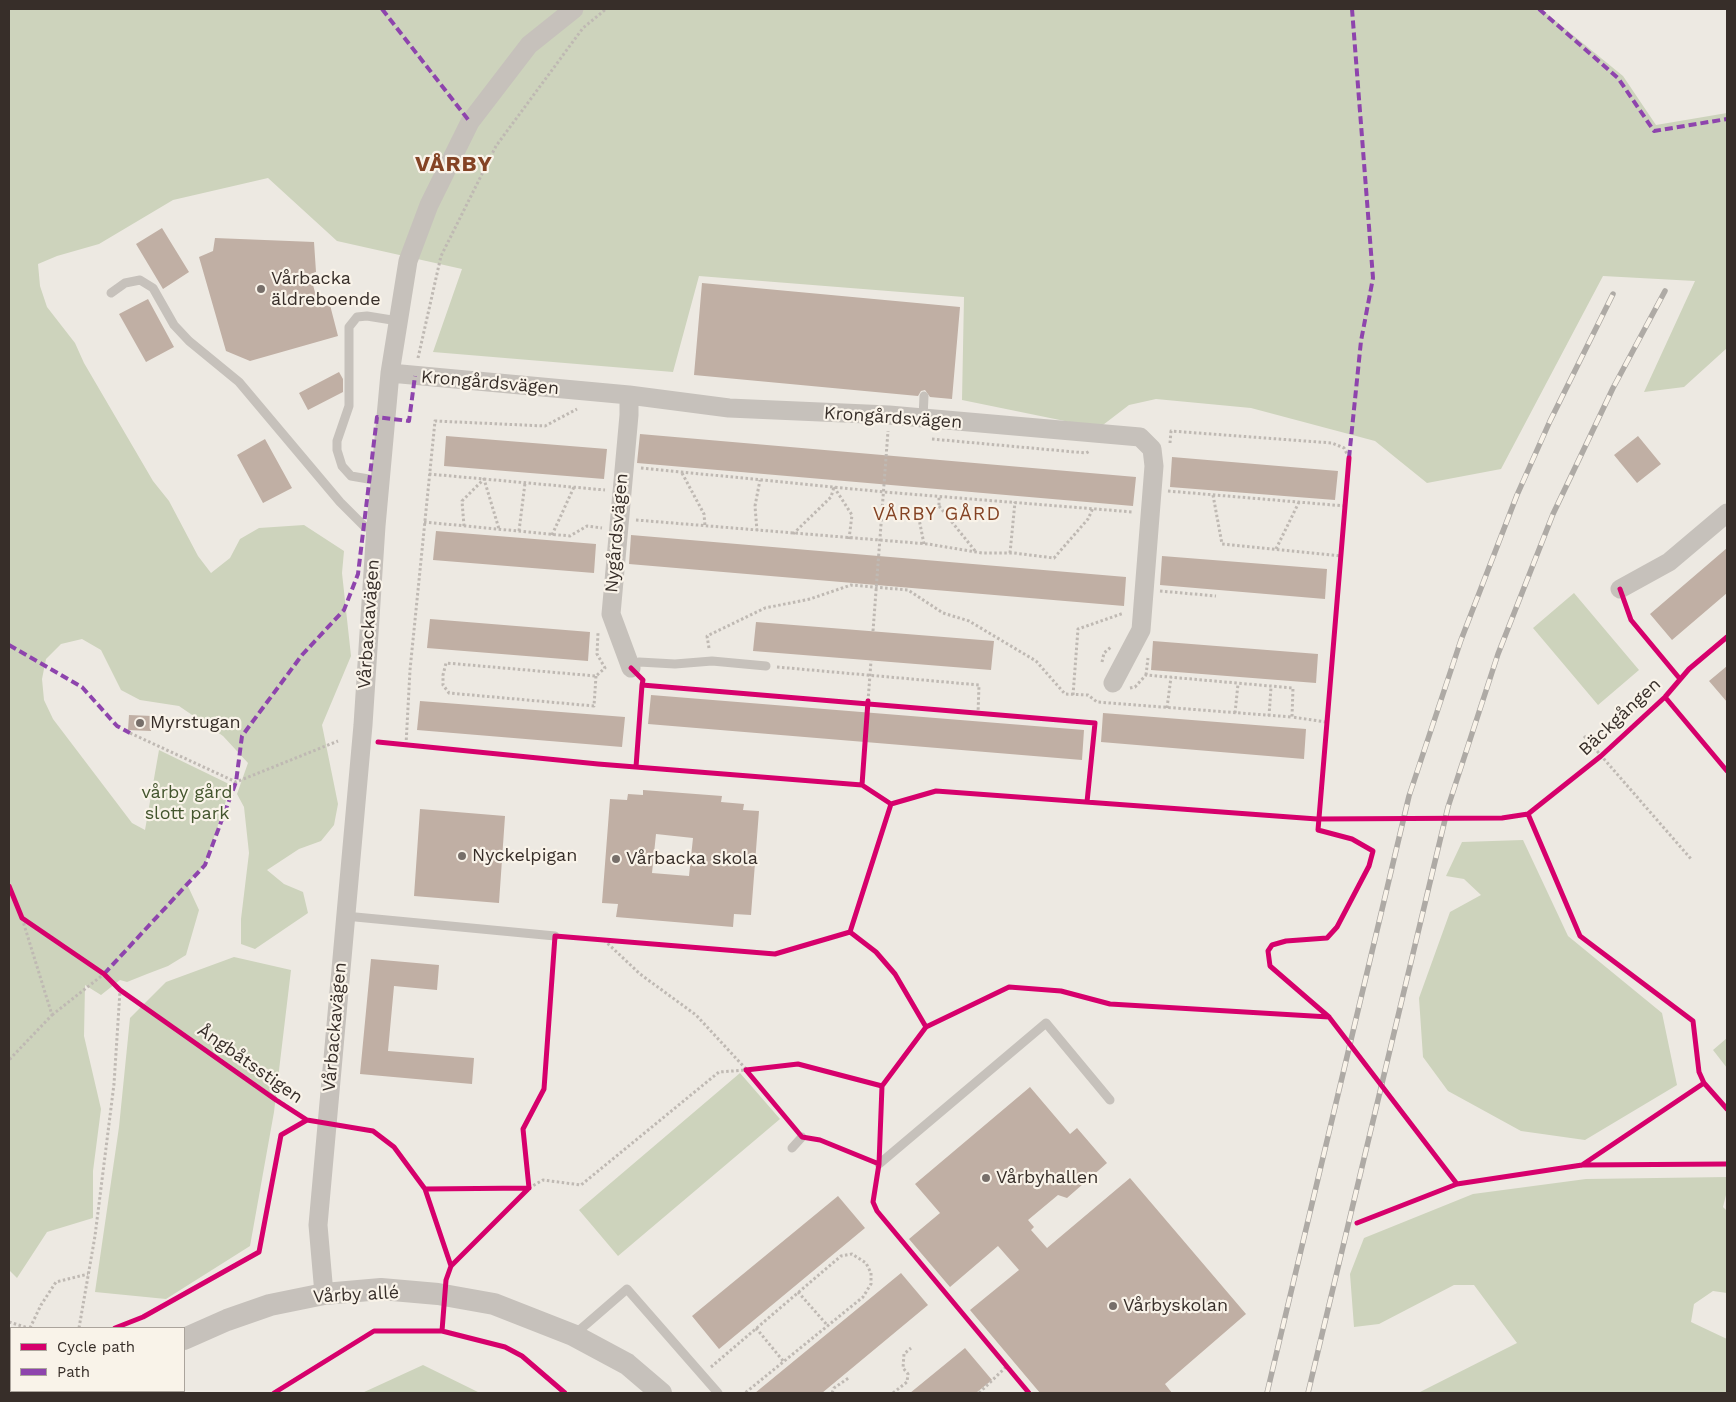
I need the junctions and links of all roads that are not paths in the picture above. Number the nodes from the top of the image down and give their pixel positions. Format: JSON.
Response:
{"nodes":[{"id":1,"x":574,"y":9,"type":"edge"},
{"id":2,"x":111,"y":293,"type":"dead end"},
{"id":3,"x":398,"y":321,"type":"junction"},
{"id":4,"x":390,"y":373,"type":"junction"},
{"id":5,"x":628,"y":395,"type":"junction"},
{"id":6,"x":924,"y":396,"type":"dead end"},
{"id":7,"x":923,"y":418,"type":"junction"},
{"id":8,"x":380,"y":481,"type":"junction"},
{"id":9,"x":1727,"y":513,"type":"edge"},
{"id":10,"x":376,"y":526,"type":"junction"},
{"id":11,"x":1620,"y":589,"type":"dead end"},
{"id":12,"x":766,"y":666,"type":"road end"},
{"id":13,"x":631,"y":668,"type":"joint"},
{"id":14,"x":1110,"y":684,"type":"road end"},
{"id":15,"x":345,"y":916,"type":"junction"},
{"id":16,"x":555,"y":936,"type":"dead end"},
{"id":17,"x":1110,"y":1100,"type":"dead end"},
{"id":18,"x":802,"y":1137,"type":"dead end"},
{"id":19,"x":792,"y":1148,"type":"dead end"},
{"id":20,"x":879,"y":1164,"type":"dead end"},
{"id":21,"x":324,"y":1294,"type":"junction"},
{"id":22,"x":573,"y":1335,"type":"junction"},
{"id":23,"x":185,"y":1339,"type":"edge"},
{"id":24,"x":661,"y":1393,"type":"edge"},
{"id":25,"x":718,"y":1393,"type":"edge"}],
"edges":[{"from":1,"to":3,"type":"street","name":"Vårbackavägen"},
{"from":2,"to":10,"type":"lane"},
{"from":3,"to":4,"type":"street","name":"Vårbackavägen"},
{"from":3,"to":8,"type":"lane"},
{"from":4,"to":5,"type":"street","name":"Krongårdsvägen"},
{"from":4,"to":8,"type":"street","name":"Vårbackavägen"},
{"from":5,"to":7,"type":"street","name":"Krongårdsvägen"},
{"from":5,"to":13,"type":"street","name":"Nygårdsvägen"},
{"from":6,"to":7,"type":"lane"},
{"from":7,"to":14,"type":"street","name":"Krongårdsvägen"},
{"from":8,"to":10,"type":"street","name":"Vårbackavägen"},
{"from":9,"to":11,"type":"street"},
{"from":10,"to":15,"type":"street","name":"Vårbackavägen"},
{"from":12,"to":13,"type":"lane"},
{"from":15,"to":16,"type":"lane"},
{"from":15,"to":21,"type":"street","name":"Vårbackavägen"},
{"from":17,"to":20,"type":"lane"},
{"from":18,"to":19,"type":"lane"},
{"from":21,"to":22,"type":"street","name":"Vårby allé"},
{"from":21,"to":23,"type":"street","name":"Vårby allé"},
{"from":22,"to":24,"type":"street","name":"Vårby allé"},
{"from":22,"to":25,"type":"lane"}]}
